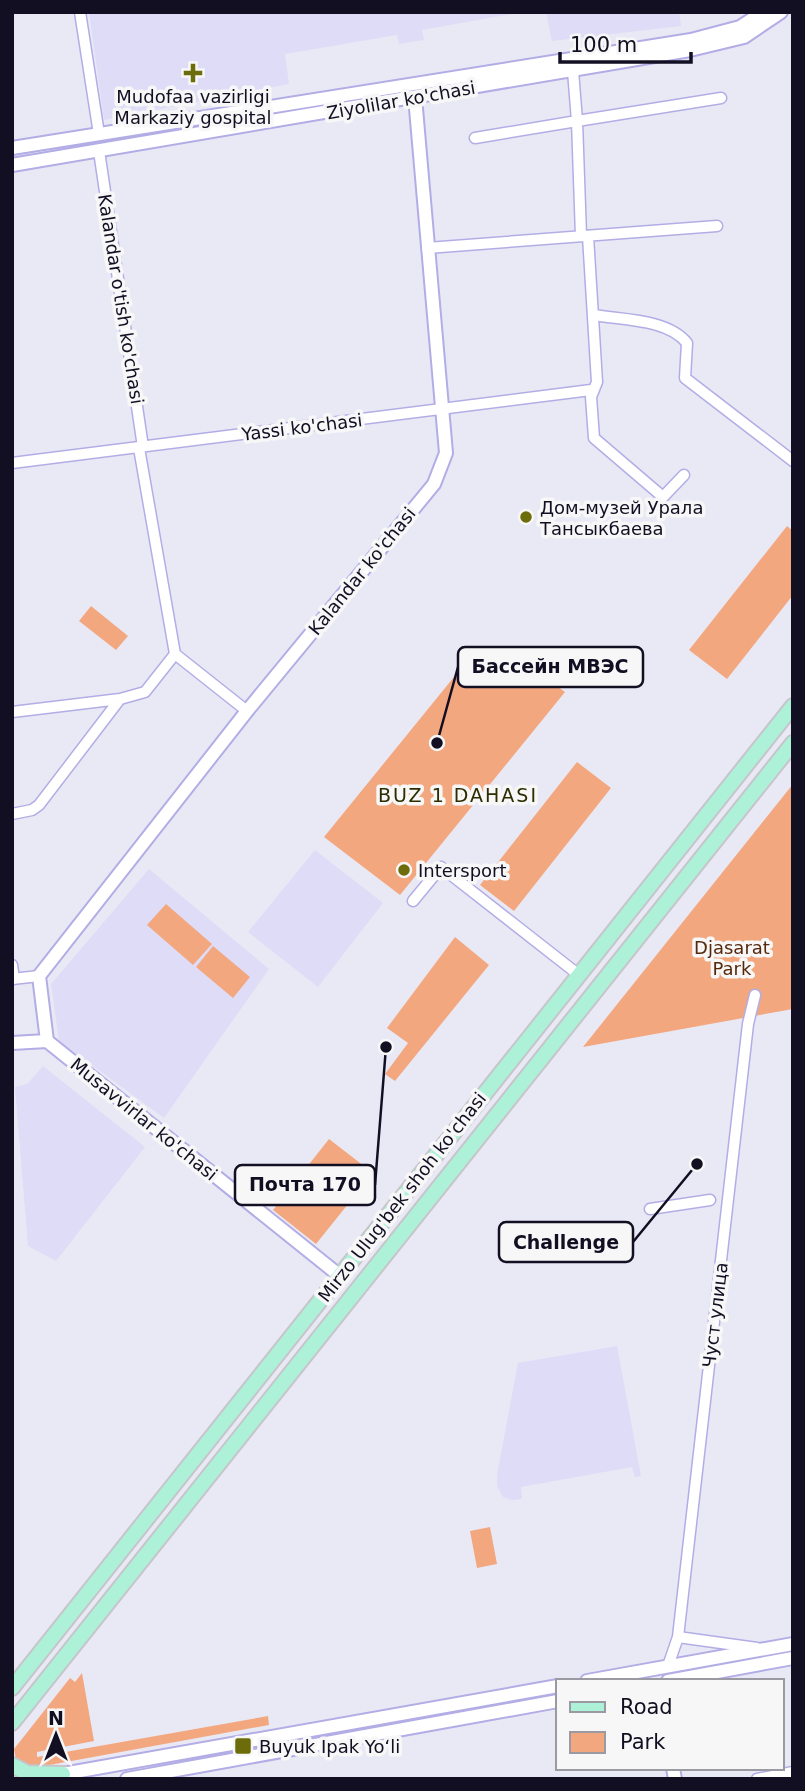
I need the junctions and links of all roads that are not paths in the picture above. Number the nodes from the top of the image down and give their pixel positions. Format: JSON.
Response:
{"nodes":[{"id":1,"x":80,"y":12,"type":"edge"},
{"id":2,"x":762,"y":12,"type":"edge"},
{"id":3,"x":781,"y":12,"type":"edge"},
{"id":4,"x":540,"y":70,"type":"junction"},
{"id":5,"x":573,"y":71,"type":"junction"},
{"id":6,"x":412,"y":82,"type":"junction"},
{"id":7,"x":415,"y":97,"type":"junction"},
{"id":8,"x":721,"y":99,"type":"dead end"},
{"id":9,"x":577,"y":121,"type":"junction"},
{"id":10,"x":167,"y":124,"type":"junction"},
{"id":11,"x":99,"y":134,"type":"junction"},
{"id":12,"x":475,"y":138,"type":"dead end"},
{"id":13,"x":170,"y":139,"type":"junction"},
{"id":14,"x":12,"y":148,"type":"edge"},
{"id":15,"x":99,"y":151,"type":"junction"},
{"id":16,"x":12,"y":165,"type":"edge"},
{"id":17,"x":717,"y":226,"type":"dead end"},
{"id":18,"x":584,"y":236,"type":"junction"},
{"id":19,"x":426,"y":247,"type":"junction"},
{"id":20,"x":594,"y":315,"type":"junction"},
{"id":21,"x":591,"y":390,"type":"junction"},
{"id":22,"x":440,"y":408,"type":"junction"},
{"id":23,"x":141,"y":448,"type":"junction"},
{"id":24,"x":793,"y":461,"type":"edge"},
{"id":25,"x":12,"y":463,"type":"edge"},
{"id":26,"x":684,"y":475,"type":"dead end"},
{"id":27,"x":175,"y":654,"type":"junction"},
{"id":28,"x":120,"y":699,"type":"junction"},
{"id":29,"x":793,"y":706,"type":"edge"},
{"id":30,"x":247,"y":711,"type":"junction"},
{"id":31,"x":12,"y":712,"type":"edge"},
{"id":32,"x":793,"y":743,"type":"edge"},
{"id":33,"x":12,"y":814,"type":"edge"},
{"id":34,"x":414,"y":901,"type":"dead end"},
{"id":35,"x":12,"y":965,"type":"edge"},
{"id":36,"x":579,"y":975,"type":"junction"},
{"id":37,"x":39,"y":976,"type":"junction"},
{"id":38,"x":13,"y":979,"type":"edge"},
{"id":39,"x":755,"y":995,"type":"dead end"},
{"id":40,"x":47,"y":1041,"type":"junction"},
{"id":41,"x":12,"y":1043,"type":"edge"},
{"id":42,"x":710,"y":1200,"type":"dead end"},
{"id":43,"x":650,"y":1209,"type":"dead end"},
{"id":44,"x":382,"y":1223,"type":"junction"},
{"id":45,"x":398,"y":1238,"type":"junction"},
{"id":46,"x":340,"y":1276,"type":"junction"},
{"id":47,"x":59,"y":1629,"type":"junction"},
{"id":48,"x":678,"y":1637,"type":"junction"},
{"id":49,"x":793,"y":1644,"type":"edge"},
{"id":50,"x":764,"y":1649,"type":"junction"},
{"id":51,"x":793,"y":1658,"type":"edge"},
{"id":52,"x":668,"y":1666,"type":"junction"},
{"id":53,"x":654,"y":1675,"type":"edge"},
{"id":54,"x":12,"y":1679,"type":"edge"},
{"id":55,"x":609,"y":1679,"type":"edge"},
{"id":56,"x":679,"y":1679,"type":"edge"},
{"id":57,"x":556,"y":1686,"type":"edge"},
{"id":58,"x":12,"y":1688,"type":"edge"},
{"id":59,"x":556,"y":1701,"type":"edge"},
{"id":60,"x":12,"y":1723,"type":"edge"},
{"id":61,"x":242,"y":1742,"type":"junction"},
{"id":62,"x":241,"y":1758,"type":"junction"},
{"id":63,"x":12,"y":1765,"type":"edge"},
{"id":64,"x":793,"y":1772,"type":"edge"},
{"id":65,"x":63,"y":1774,"type":"junction"},
{"id":66,"x":38,"y":1779,"type":"edge"},
{"id":67,"x":127,"y":1779,"type":"edge"},
{"id":68,"x":757,"y":1779,"type":"edge"}],
"edges":[{"from":1,"to":11,"type":"street"},
{"from":2,"to":4,"type":"main road","name":"Ziyolilar ko'chasi"},
{"from":3,"to":5,"type":"main road","name":"Ziyolilar ko'chasi"},
{"from":4,"to":5,"type":"main road","name":"Ziyolilar ko'chasi"},
{"from":4,"to":6,"type":"main road","name":"Ziyolilar ko'chasi"},
{"from":4,"to":7,"type":"main road","name":"Ziyolilar ko'chasi"},
{"from":5,"to":9,"type":"street"},
{"from":6,"to":7,"type":"street","name":"Kalandar ko'chasi"},
{"from":6,"to":10,"type":"main road","name":"Ziyolilar ko'chasi"},
{"from":7,"to":13,"type":"main road","name":"Ziyolilar ko'chasi"},
{"from":7,"to":19,"type":"main road","name":"Kalandar ko'chasi"},
{"from":8,"to":9,"type":"street"},
{"from":9,"to":12,"type":"street"},
{"from":9,"to":18,"type":"street"},
{"from":10,"to":11,"type":"main road","name":"Ziyolilar ko'chasi"},
{"from":10,"to":13,"type":"main road"},
{"from":11,"to":14,"type":"main road","name":"Ziyolilar ko'chasi"},
{"from":13,"to":15,"type":"main road","name":"Ziyolilar ko'chasi"},
{"from":15,"to":16,"type":"main road","name":"Ziyolilar ko'chasi"},
{"from":15,"to":23,"type":"street","name":"Kalandar o'tish ko'chasi"},
{"from":17,"to":18,"type":"street"},
{"from":18,"to":19,"type":"street"},
{"from":18,"to":20,"type":"street"},
{"from":19,"to":22,"type":"main road","name":"Kalandar ko'chasi"},
{"from":20,"to":21,"type":"street"},
{"from":20,"to":24,"type":"street"},
{"from":21,"to":22,"type":"street","name":"Yassi ko'chasi"},
{"from":21,"to":26,"type":"street"},
{"from":22,"to":23,"type":"street","name":"Yassi ko'chasi"},
{"from":22,"to":30,"type":"main road","name":"Kalandar ko'chasi"},
{"from":23,"to":25,"type":"street","name":"Yassi ko'chasi"},
{"from":23,"to":27,"type":"street","name":"Kalandar o'tish ko'chasi"},
{"from":27,"to":28,"type":"street"},
{"from":27,"to":30,"type":"street"},
{"from":28,"to":31,"type":"street"},
{"from":28,"to":33,"type":"street"},
{"from":29,"to":36,"type":"main road","name":"Mirzo Ulug'bek shoh ko'chasi"},
{"from":30,"to":37,"type":"main road","name":"Kalandar ko'chasi"},
{"from":32,"to":45,"type":"main road","name":"Mirzo Ulug'bek shoh ko'chasi"},
{"from":34,"to":36,"type":"street"},
{"from":35,"to":38,"type":"street"},
{"from":36,"to":44,"type":"main road","name":"Mirzo Ulug'bek shoh ko'chasi"},
{"from":37,"to":38,"type":"street"},
{"from":37,"to":40,"type":"main road"},
{"from":39,"to":48,"type":"street","name":"Чуст улица"},
{"from":40,"to":41,"type":"main road"},
{"from":40,"to":46,"type":"main road","name":"Musavvirlar ko'chasi"},
{"from":42,"to":43,"type":"street"},
{"from":44,"to":45,"type":"main road"},
{"from":44,"to":46,"type":"main road","name":"Mirzo Ulug'bek shoh ko'chasi"},
{"from":45,"to":60,"type":"main road","name":"Mirzo Ulug'bek shoh ko'chasi"},
{"from":46,"to":47,"type":"main road","name":"Mirzo Ulug'bek shoh ko'chasi"},
{"from":47,"to":54,"type":"main road"},
{"from":47,"to":58,"type":"main road","name":"Mirzo Ulug'bek shoh ko'chasi"},
{"from":48,"to":50,"type":"street"},
{"from":48,"to":52,"type":"street","name":"Чуст улица"},
{"from":49,"to":50,"type":"main road"},
{"from":50,"to":52,"type":"main road"},
{"from":51,"to":56,"type":"main road"},
{"from":52,"to":53,"type":"main road"},
{"from":53,"to":55,"type":"main road"},
{"from":57,"to":61,"type":"main road"},
{"from":59,"to":62,"type":"main road"},
{"from":61,"to":62,"type":"main road"},
{"from":61,"to":65,"type":"main road"},
{"from":62,"to":67,"type":"main road"},
{"from":63,"to":65,"type":"main road"},
{"from":64,"to":68,"type":"street"},
{"from":65,"to":66,"type":"main road"}]}
